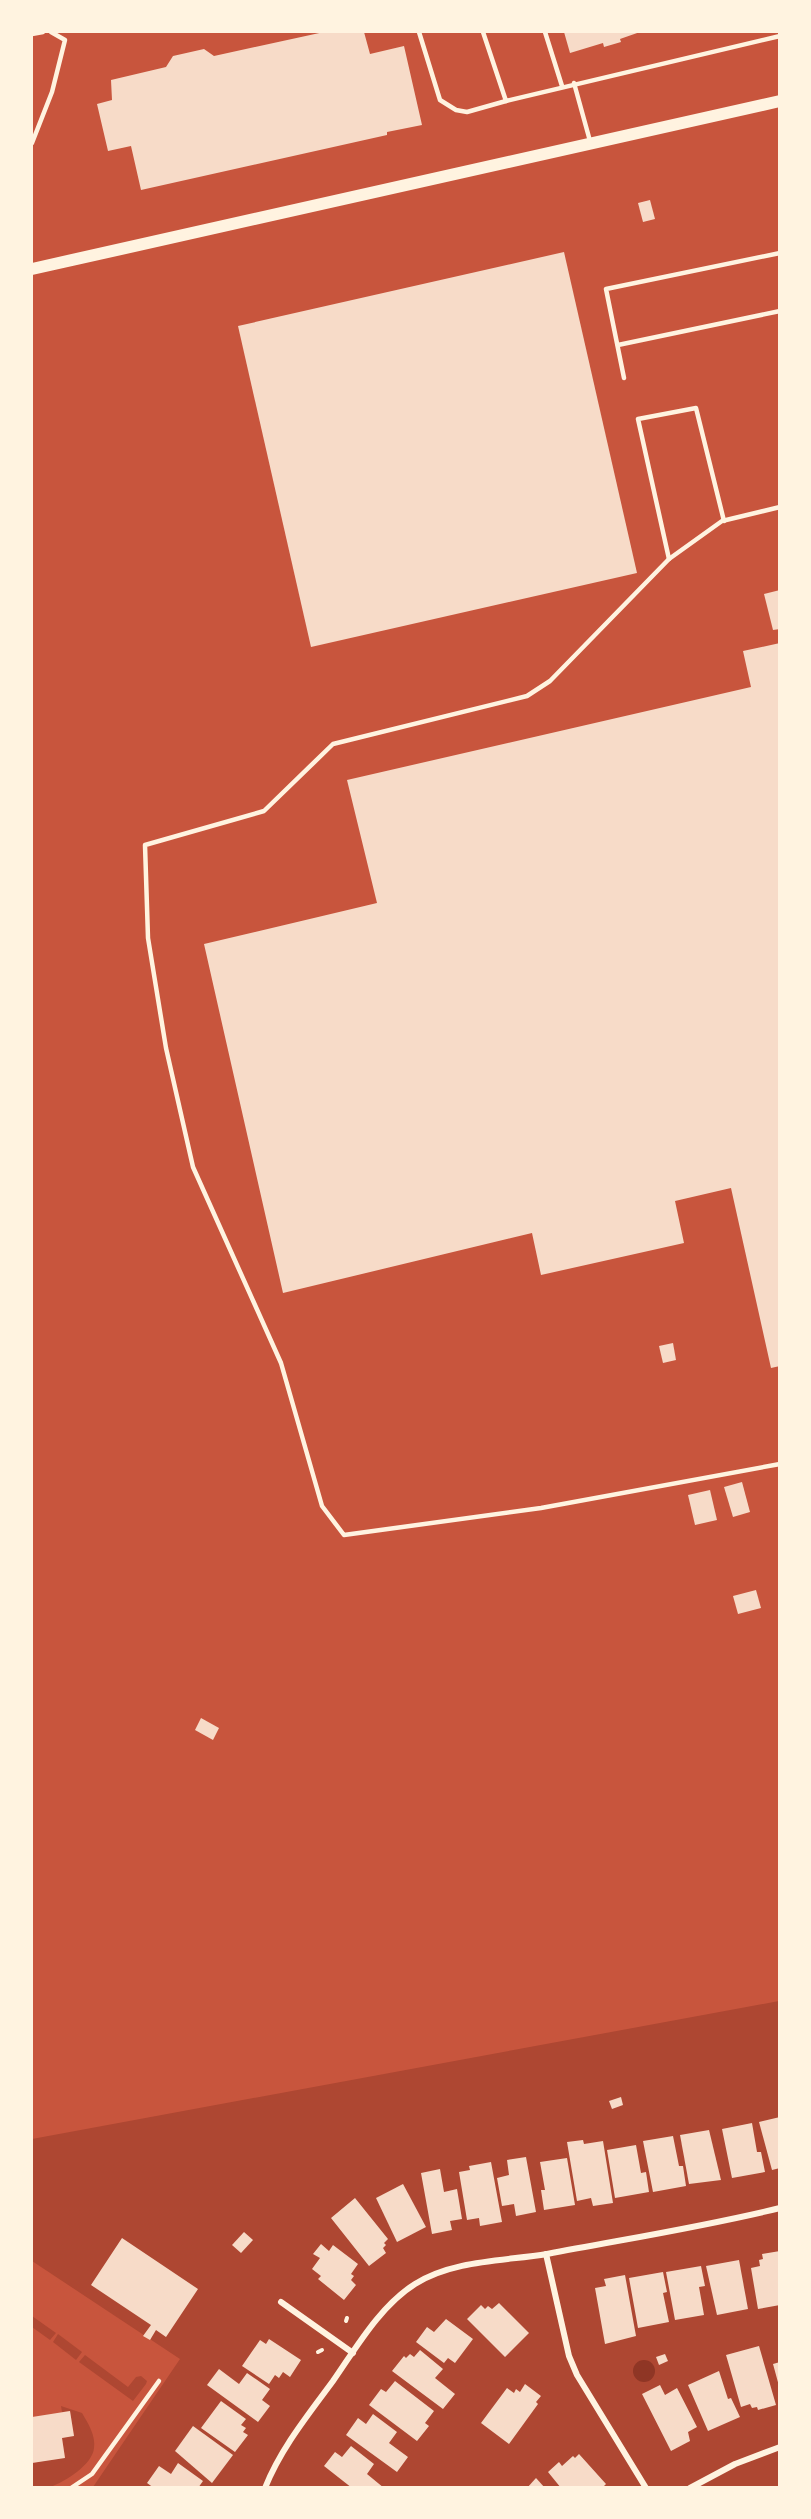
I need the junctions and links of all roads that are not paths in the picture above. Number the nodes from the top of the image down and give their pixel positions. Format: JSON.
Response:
{"nodes":[{"id":1,"x":44,"y":32,"type":"edge"},
{"id":2,"x":51,"y":32,"type":"edge"},
{"id":3,"x":418,"y":32,"type":"edge"},
{"id":4,"x":483,"y":32,"type":"edge"},
{"id":5,"x":545,"y":32,"type":"edge"},
{"id":6,"x":32,"y":34,"type":"edge"},
{"id":7,"x":780,"y":36,"type":"edge"},
{"id":8,"x":574,"y":83,"type":"junction"},
{"id":9,"x":562,"y":86,"type":"junction"},
{"id":10,"x":506,"y":101,"type":"junction"},
{"id":11,"x":780,"y":101,"type":"edge"},
{"id":12,"x":32,"y":143,"type":"edge"},
{"id":13,"x":591,"y":143,"type":"junction"},
{"id":14,"x":780,"y":252,"type":"edge"},
{"id":15,"x":32,"y":270,"type":"edge"},
{"id":16,"x":780,"y":311,"type":"edge"},
{"id":17,"x":618,"y":345,"type":"junction"},
{"id":18,"x":624,"y":378,"type":"dead end"},
{"id":19,"x":780,"y":507,"type":"edge"},
{"id":20,"x":724,"y":521,"type":"junction"},
{"id":21,"x":669,"y":559,"type":"junction"},
{"id":22,"x":780,"y":1464,"type":"edge"},
{"id":23,"x":780,"y":2208,"type":"edge"},
{"id":24,"x":546,"y":2254,"type":"junction"},
{"id":25,"x":281,"y":2302,"type":"dead end"},
{"id":26,"x":353,"y":2353,"type":"junction"},
{"id":27,"x":159,"y":2381,"type":"dead end"},
{"id":28,"x":780,"y":2447,"type":"edge"},
{"id":29,"x":71,"y":2487,"type":"edge"},
{"id":30,"x":265,"y":2487,"type":"edge"},
{"id":31,"x":646,"y":2487,"type":"edge"},
{"id":32,"x":690,"y":2487,"type":"edge"}],
"edges":[{"from":1,"to":6,"type":"lane"},
{"from":2,"to":12,"type":"lane"},
{"from":3,"to":10,"type":"lane"},
{"from":4,"to":10,"type":"lane"},
{"from":5,"to":9,"type":"lane"},
{"from":7,"to":8,"type":"lane"},
{"from":8,"to":9,"type":"lane"},
{"from":8,"to":13,"type":"lane"},
{"from":9,"to":10,"type":"lane"},
{"from":11,"to":13,"type":"main road"},
{"from":13,"to":15,"type":"main road"},
{"from":14,"to":17,"type":"lane"},
{"from":16,"to":17,"type":"lane"},
{"from":17,"to":18,"type":"lane"},
{"from":19,"to":20,"type":"lane"},
{"from":20,"to":21,"type":"lane"},
{"from":20,"to":21,"type":"lane"},
{"from":21,"to":22,"type":"lane"},
{"from":23,"to":24,"type":"street"},
{"from":24,"to":26,"type":"street"},
{"from":24,"to":31,"type":"street"},
{"from":25,"to":26,"type":"street"},
{"from":26,"to":30,"type":"street"},
{"from":27,"to":29,"type":"lane"},
{"from":28,"to":32,"type":"street"}]}
